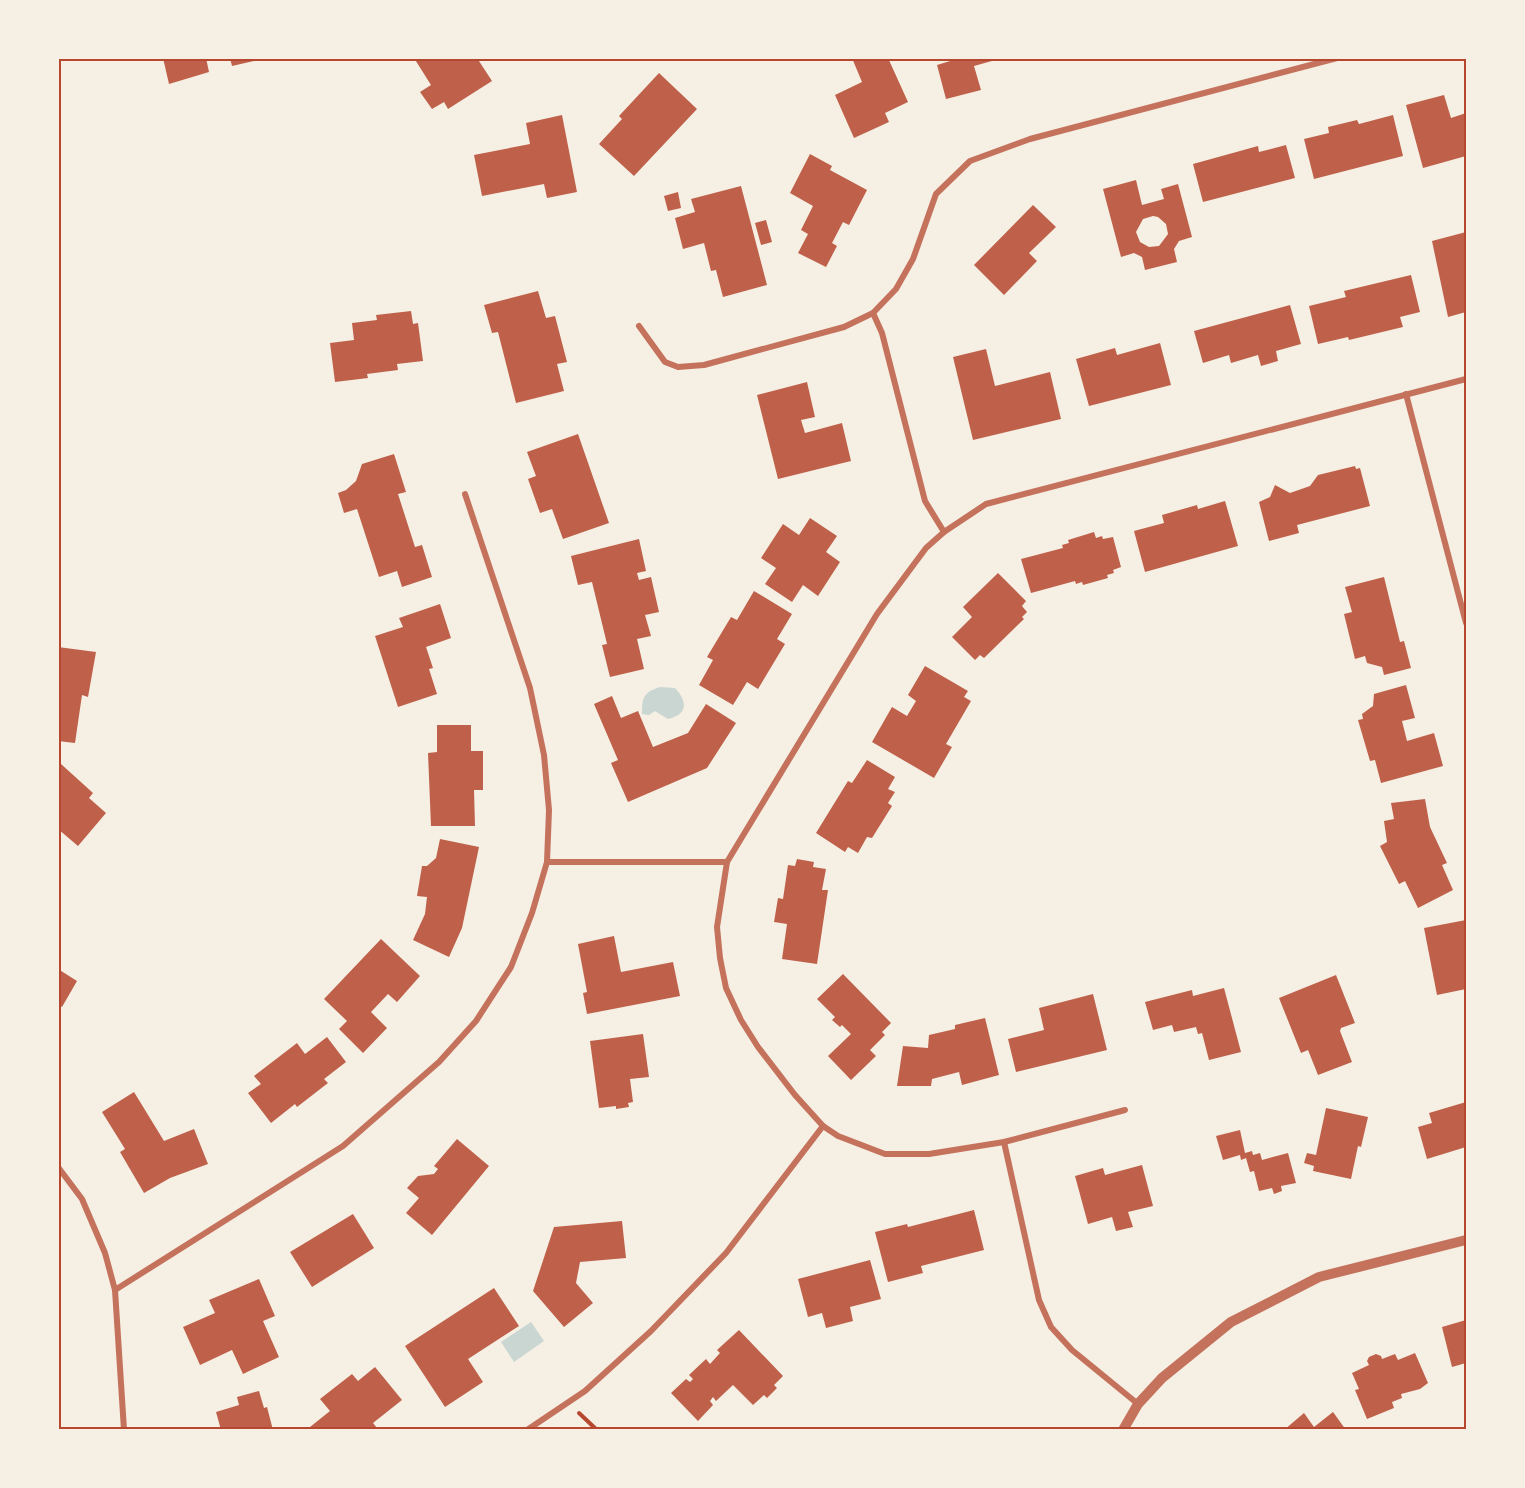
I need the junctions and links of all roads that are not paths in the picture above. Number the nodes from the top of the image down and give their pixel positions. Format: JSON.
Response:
{"nodes":[{"id":1,"x":1337,"y":58,"type":"edge"},
{"id":2,"x":873,"y":313,"type":"junction"},
{"id":3,"x":639,"y":326,"type":"dead end"},
{"id":4,"x":1467,"y":379,"type":"edge"},
{"id":5,"x":1406,"y":394,"type":"junction"},
{"id":6,"x":465,"y":494,"type":"dead end"},
{"id":7,"x":944,"y":532,"type":"junction"},
{"id":8,"x":1467,"y":623,"type":"edge"},
{"id":9,"x":547,"y":862,"type":"junction"},
{"id":10,"x":727,"y":862,"type":"junction"},
{"id":11,"x":1125,"y":1110,"type":"dead end"},
{"id":12,"x":823,"y":1126,"type":"junction"},
{"id":13,"x":1004,"y":1142,"type":"junction"},
{"id":14,"x":58,"y":1167,"type":"edge"},
{"id":15,"x":1467,"y":1240,"type":"edge"},
{"id":16,"x":115,"y":1290,"type":"junction"},
{"id":17,"x":1138,"y":1404,"type":"junction"},
{"id":18,"x":124,"y":1430,"type":"edge"},
{"id":19,"x":527,"y":1430,"type":"edge"},
{"id":20,"x":1123,"y":1430,"type":"edge"}],
"edges":[{"from":1,"to":2,"type":"street"},
{"from":2,"to":3,"type":"street"},
{"from":2,"to":7,"type":"street"},
{"from":4,"to":5,"type":"street"},
{"from":5,"to":7,"type":"street"},
{"from":5,"to":8,"type":"street"},
{"from":6,"to":9,"type":"street"},
{"from":7,"to":10,"type":"street"},
{"from":9,"to":10,"type":"street"},
{"from":9,"to":16,"type":"street"},
{"from":10,"to":12,"type":"street"},
{"from":11,"to":13,"type":"street"},
{"from":12,"to":13,"type":"street"},
{"from":12,"to":19,"type":"street"},
{"from":13,"to":17,"type":"street"},
{"from":14,"to":16,"type":"street"},
{"from":15,"to":17,"type":"street"},
{"from":16,"to":18,"type":"street"},
{"from":17,"to":20,"type":"street"}]}
